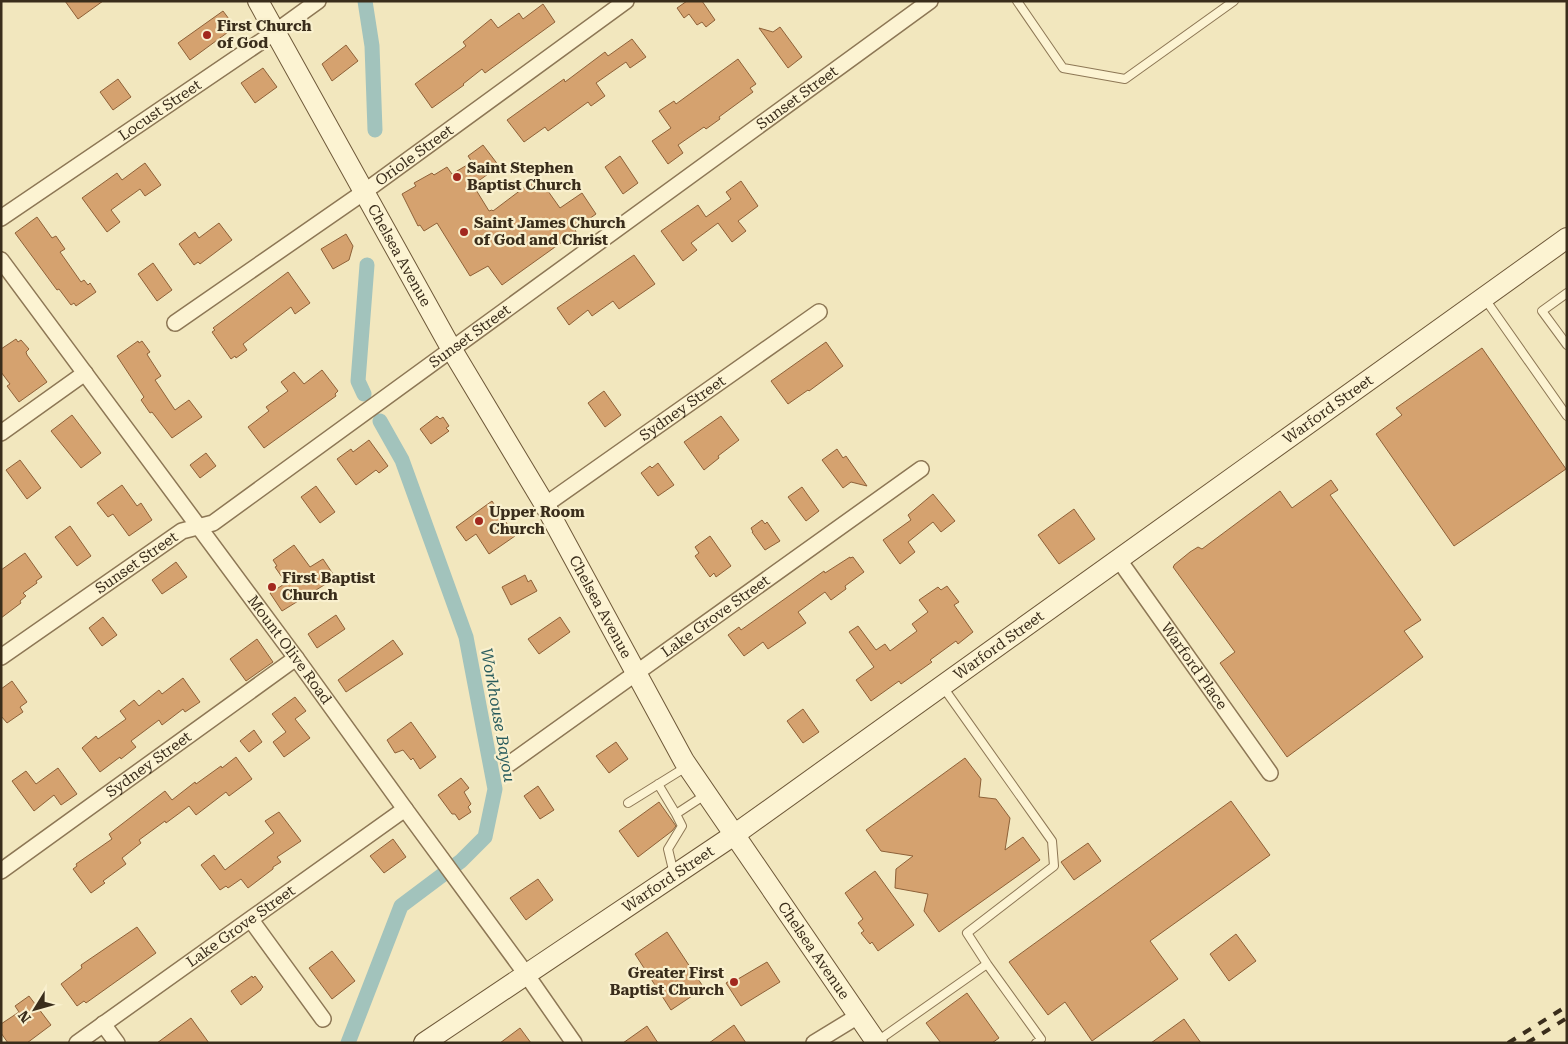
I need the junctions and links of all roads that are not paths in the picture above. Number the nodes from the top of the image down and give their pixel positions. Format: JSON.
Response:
{"nodes":[{"id":1,"x":258,"y":1,"type":"edge"},
{"id":2,"x":318,"y":1,"type":"edge"},
{"id":3,"x":626,"y":1,"type":"edge"},
{"id":4,"x":930,"y":1,"type":"edge"},
{"id":5,"x":1017,"y":1,"type":"edge"},
{"id":6,"x":1234,"y":1,"type":"edge"},
{"id":7,"x":275,"y":32,"type":"junction"},
{"id":8,"x":364,"y":192,"type":"junction"},
{"id":9,"x":1,"y":218,"type":"edge"},
{"id":10,"x":1567,"y":238,"type":"edge"},
{"id":11,"x":1,"y":260,"type":"edge"},
{"id":12,"x":1567,"y":293,"type":"edge"},
{"id":13,"x":1484,"y":297,"type":"junction"},
{"id":14,"x":819,"y":312,"type":"dead end"},
{"id":15,"x":175,"y":323,"type":"dead end"},
{"id":16,"x":1567,"y":346,"type":"edge"},
{"id":17,"x":452,"y":350,"type":"junction"},
{"id":18,"x":86,"y":373,"type":"junction"},
{"id":19,"x":1567,"y":416,"type":"edge"},
{"id":20,"x":1,"y":433,"type":"edge"},
{"id":21,"x":921,"y":469,"type":"dead end"},
{"id":22,"x":545,"y":505,"type":"junction"},
{"id":23,"x":198,"y":526,"type":"junction"},
{"id":24,"x":1119,"y":560,"type":"junction"},
{"id":25,"x":1,"y":657,"type":"edge"},
{"id":26,"x":296,"y":658,"type":"junction"},
{"id":27,"x":636,"y":672,"type":"junction"},
{"id":28,"x":942,"y":686,"type":"junction"},
{"id":29,"x":509,"y":764,"type":"dead end"},
{"id":30,"x":688,"y":766,"type":"junction"},
{"id":31,"x":1270,"y":773,"type":"dead end"},
{"id":32,"x":658,"y":784,"type":"junction"},
{"id":33,"x":707,"y":794,"type":"junction"},
{"id":34,"x":628,"y":803,"type":"dead end"},
{"id":35,"x":405,"y":809,"type":"junction"},
{"id":36,"x":676,"y":814,"type":"junction"},
{"id":37,"x":734,"y":835,"type":"junction"},
{"id":38,"x":1,"y":871,"type":"edge"},
{"id":39,"x":674,"y":875,"type":"junction"},
{"id":40,"x":250,"y":920,"type":"junction"},
{"id":41,"x":987,"y":964,"type":"junction"},
{"id":42,"x":526,"y":974,"type":"junction"},
{"id":43,"x":858,"y":1016,"type":"junction"},
{"id":44,"x":323,"y":1020,"type":"dead end"},
{"id":45,"x":103,"y":1024,"type":"junction"},
{"id":46,"x":877,"y":1042,"type":"edge"},
{"id":47,"x":77,"y":1043,"type":"edge"},
{"id":48,"x":117,"y":1043,"type":"edge"},
{"id":49,"x":424,"y":1043,"type":"edge"},
{"id":50,"x":574,"y":1043,"type":"edge"},
{"id":51,"x":814,"y":1043,"type":"edge"},
{"id":52,"x":1036,"y":1043,"type":"edge"}],
"edges":[{"from":1,"to":7,"type":"main road","name":"Chelsea Avenue"},
{"from":2,"to":7,"type":"street","name":"Locust Street"},
{"from":3,"to":8,"type":"street","name":"Oriole Street"},
{"from":4,"to":17,"type":"street","name":"Sunset Street"},
{"from":5,"to":6,"type":"lane"},
{"from":7,"to":8,"type":"main road","name":"Chelsea Avenue"},
{"from":7,"to":9,"type":"street","name":"Locust Street"},
{"from":8,"to":15,"type":"street","name":"Oriole Street"},
{"from":8,"to":17,"type":"main road","name":"Chelsea Avenue"},
{"from":10,"to":13,"type":"main road","name":"Warford Street"},
{"from":11,"to":18,"type":"street","name":"Mount Olive Road"},
{"from":12,"to":16,"type":"lane"},
{"from":13,"to":19,"type":"lane"},
{"from":13,"to":24,"type":"main road","name":"Warford Street"},
{"from":14,"to":22,"type":"street","name":"Sydney Street"},
{"from":17,"to":22,"type":"main road","name":"Chelsea Avenue"},
{"from":17,"to":23,"type":"street","name":"Sunset Street"},
{"from":18,"to":20,"type":"street"},
{"from":18,"to":23,"type":"street","name":"Mount Olive Road"},
{"from":21,"to":27,"type":"street","name":"Lake Grove Street"},
{"from":22,"to":27,"type":"main road","name":"Chelsea Avenue"},
{"from":23,"to":25,"type":"street","name":"Sunset Street"},
{"from":23,"to":26,"type":"street","name":"Mount Olive Road"},
{"from":24,"to":28,"type":"main road","name":"Warford Street"},
{"from":24,"to":31,"type":"street","name":"Warford Place"},
{"from":26,"to":35,"type":"street","name":"Mount Olive Road"},
{"from":26,"to":38,"type":"street","name":"Sydney Street"},
{"from":27,"to":29,"type":"street","name":"Lake Grove Street"},
{"from":27,"to":30,"type":"main road","name":"Chelsea Avenue"},
{"from":28,"to":37,"type":"main road","name":"Warford Street"},
{"from":28,"to":41,"type":"lane"},
{"from":30,"to":32,"type":"lane"},
{"from":30,"to":33,"type":"main road","name":"Chelsea Avenue"},
{"from":32,"to":34,"type":"lane"},
{"from":32,"to":36,"type":"lane"},
{"from":33,"to":36,"type":"lane"},
{"from":33,"to":37,"type":"main road","name":"Chelsea Avenue"},
{"from":35,"to":40,"type":"street","name":"Lake Grove Street"},
{"from":35,"to":42,"type":"street","name":"Mount Olive Road"},
{"from":36,"to":39,"type":"lane"},
{"from":37,"to":39,"type":"main road","name":"Warford Street"},
{"from":37,"to":43,"type":"main road","name":"Chelsea Avenue"},
{"from":39,"to":42,"type":"main road","name":"Warford Street"},
{"from":40,"to":44,"type":"street"},
{"from":40,"to":45,"type":"street","name":"Lake Grove Street"},
{"from":41,"to":46,"type":"lane"},
{"from":41,"to":52,"type":"lane"},
{"from":42,"to":49,"type":"main road","name":"Warford Street"},
{"from":42,"to":50,"type":"street","name":"Mount Olive Road"},
{"from":43,"to":46,"type":"main road","name":"Chelsea Avenue"},
{"from":43,"to":51,"type":"street"},
{"from":45,"to":47,"type":"street","name":"Lake Grove Street"},
{"from":45,"to":48,"type":"street"}]}
